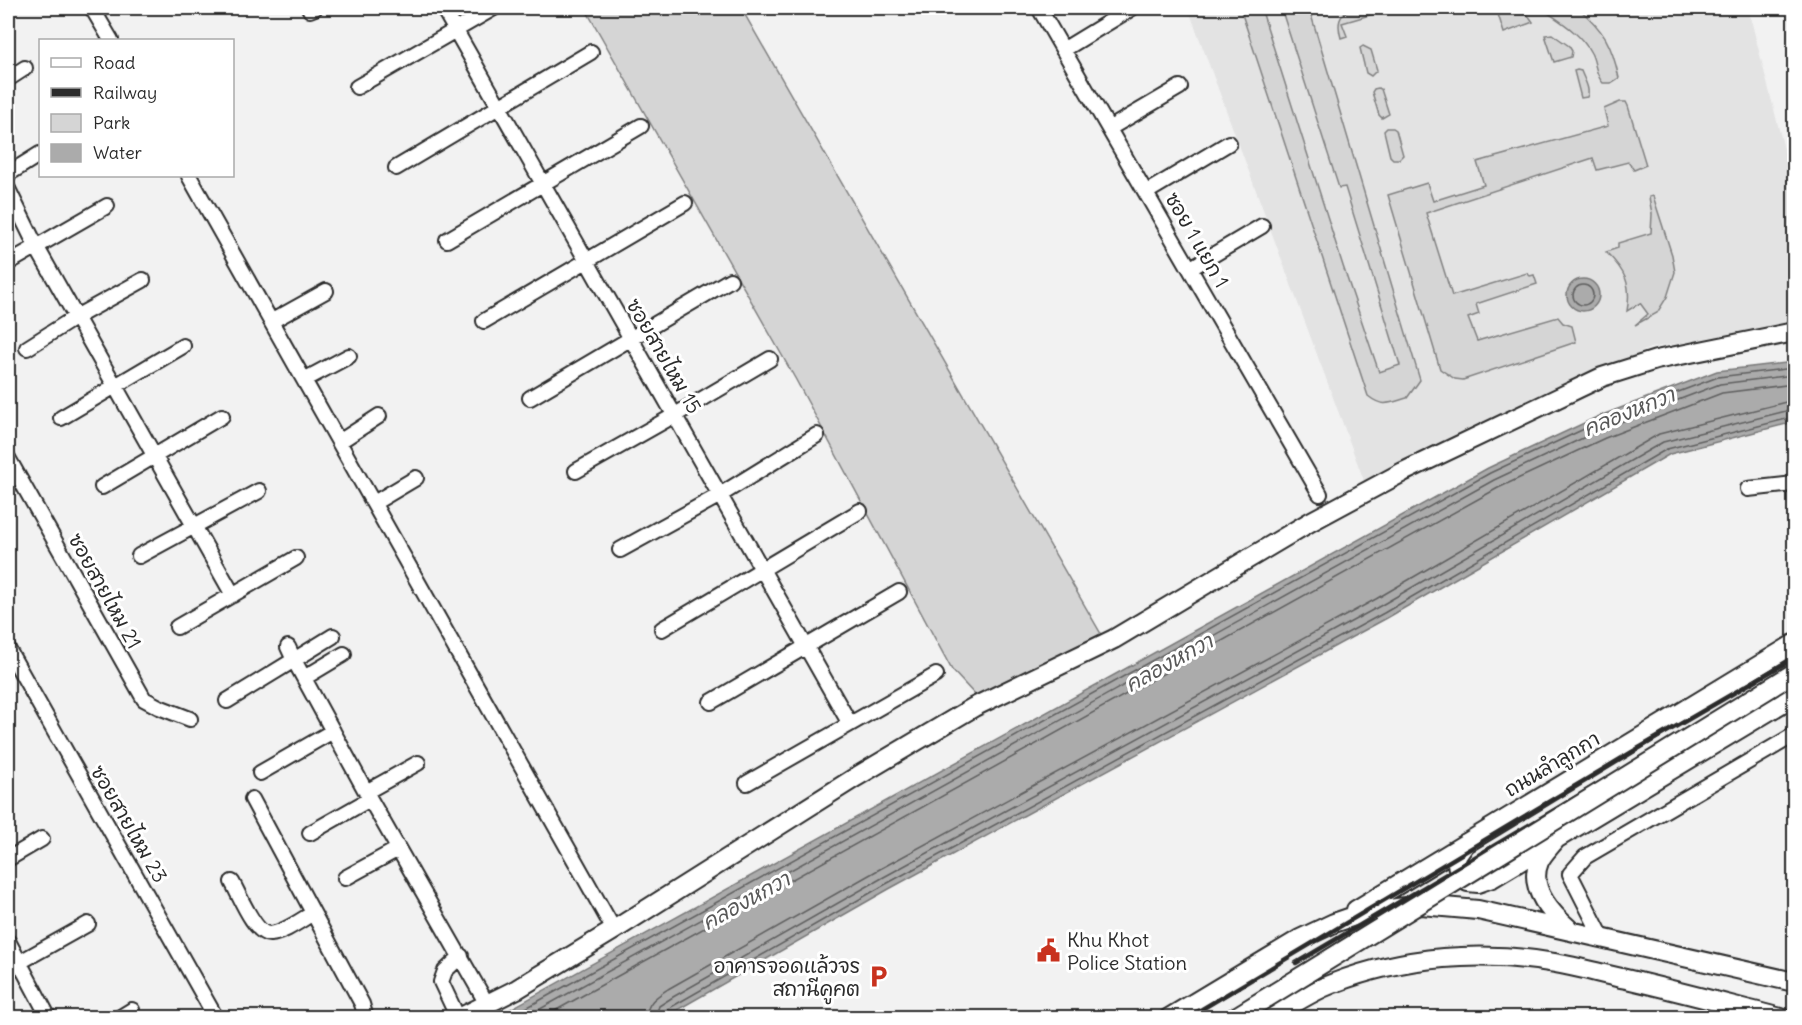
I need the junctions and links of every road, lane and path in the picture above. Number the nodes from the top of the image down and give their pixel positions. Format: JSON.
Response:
{"nodes":[{"id":1,"x":92,"y":8,"type":"edge"},
{"id":2,"x":443,"y":8,"type":"edge"},
{"id":3,"x":494,"y":8,"type":"edge"},
{"id":4,"x":1039,"y":8,"type":"edge"},
{"id":5,"x":1132,"y":8,"type":"edge"},
{"id":6,"x":456,"y":30,"type":"junction"},
{"id":7,"x":110,"y":39,"type":"edge"},
{"id":8,"x":1063,"y":50,"type":"junction"},
{"id":9,"x":591,"y":52,"type":"dead end"},
{"id":10,"x":25,"y":68,"type":"dead end"},
{"id":11,"x":8,"y":79,"type":"edge"},
{"id":12,"x":357,"y":87,"type":"dead end"},
{"id":13,"x":1180,"y":87,"type":"dead end"},
{"id":14,"x":499,"y":106,"type":"junction"},
{"id":15,"x":641,"y":126,"type":"dead end"},
{"id":16,"x":1110,"y":128,"type":"junction"},
{"id":17,"x":1229,"y":143,"type":"dead end"},
{"id":18,"x":39,"y":155,"type":"edge"},
{"id":19,"x":396,"y":168,"type":"dead end"},
{"id":20,"x":8,"y":174,"type":"edge"},
{"id":21,"x":190,"y":177,"type":"edge"},
{"id":22,"x":543,"y":184,"type":"junction"},
{"id":23,"x":8,"y":189,"type":"edge"},
{"id":24,"x":1147,"y":192,"type":"junction"},
{"id":25,"x":685,"y":203,"type":"dead end"},
{"id":26,"x":107,"y":206,"type":"dead end"},
{"id":27,"x":1262,"y":225,"type":"dead end"},
{"id":28,"x":447,"y":240,"type":"dead end"},
{"id":29,"x":36,"y":246,"type":"junction"},
{"id":30,"x":587,"y":261,"type":"junction"},
{"id":31,"x":8,"y":263,"type":"edge"},
{"id":32,"x":1191,"y":268,"type":"junction"},
{"id":33,"x":730,"y":279,"type":"dead end"},
{"id":34,"x":143,"y":280,"type":"dead end"},
{"id":35,"x":326,"y":291,"type":"dead end"},
{"id":36,"x":76,"y":317,"type":"junction"},
{"id":37,"x":272,"y":321,"type":"junction"},
{"id":38,"x":483,"y":321,"type":"dead end"},
{"id":39,"x":1794,"y":332,"type":"edge"},
{"id":40,"x":631,"y":338,"type":"junction"},
{"id":41,"x":183,"y":346,"type":"dead end"},
{"id":42,"x":27,"y":348,"type":"dead end"},
{"id":43,"x":349,"y":356,"type":"dead end"},
{"id":44,"x":770,"y":359,"type":"dead end"},
{"id":45,"x":304,"y":380,"type":"junction"},
{"id":46,"x":115,"y":386,"type":"junction"},
{"id":47,"x":530,"y":398,"type":"dead end"},
{"id":48,"x":222,"y":416,"type":"dead end"},
{"id":49,"x":675,"y":416,"type":"junction"},
{"id":50,"x":379,"y":417,"type":"dead end"},
{"id":51,"x":61,"y":418,"type":"dead end"},
{"id":52,"x":817,"y":435,"type":"dead end"},
{"id":53,"x":339,"y":442,"type":"junction"},
{"id":54,"x":154,"y":455,"type":"junction"},
{"id":55,"x":8,"y":458,"type":"edge"},
{"id":56,"x":576,"y":471,"type":"dead end"},
{"id":57,"x":416,"y":478,"type":"dead end"},
{"id":58,"x":1794,"y":484,"type":"edge"},
{"id":59,"x":102,"y":487,"type":"dead end"},
{"id":60,"x":1748,"y":489,"type":"dead end"},
{"id":61,"x":259,"y":491,"type":"dead end"},
{"id":62,"x":1320,"y":494,"type":"dead end"},
{"id":63,"x":720,"y":495,"type":"junction"},
{"id":64,"x":374,"y":503,"type":"junction"},
{"id":65,"x":860,"y":511,"type":"dead end"},
{"id":66,"x":194,"y":526,"type":"junction"},
{"id":67,"x":620,"y":550,"type":"dead end"},
{"id":68,"x":139,"y":556,"type":"dead end"},
{"id":69,"x":296,"y":558,"type":"dead end"},
{"id":70,"x":763,"y":570,"type":"junction"},
{"id":71,"x":899,"y":592,"type":"dead end"},
{"id":72,"x":233,"y":595,"type":"junction"},
{"id":73,"x":177,"y":627,"type":"dead end"},
{"id":74,"x":662,"y":629,"type":"dead end"},
{"id":75,"x":333,"y":636,"type":"dead end"},
{"id":76,"x":1794,"y":645,"type":"edge"},
{"id":77,"x":806,"y":646,"type":"junction"},
{"id":78,"x":8,"y":649,"type":"edge"},
{"id":79,"x":291,"y":654,"type":"junction"},
{"id":80,"x":344,"y":654,"type":"dead end"},
{"id":81,"x":1794,"y":673,"type":"edge"},
{"id":82,"x":936,"y":675,"type":"dead end"},
{"id":83,"x":304,"y":678,"type":"junction"},
{"id":84,"x":1794,"y":696,"type":"edge"},
{"id":85,"x":227,"y":701,"type":"dead end"},
{"id":86,"x":711,"y":702,"type":"dead end"},
{"id":87,"x":190,"y":719,"type":"dead end"},
{"id":88,"x":850,"y":724,"type":"junction"},
{"id":89,"x":333,"y":731,"type":"junction"},
{"id":90,"x":1794,"y":735,"type":"edge"},
{"id":91,"x":418,"y":763,"type":"dead end"},
{"id":92,"x":260,"y":773,"type":"dead end"},
{"id":93,"x":747,"y":783,"type":"dead end"},
{"id":94,"x":368,"y":795,"type":"junction"},
{"id":95,"x":252,"y":799,"type":"dead end"},
{"id":96,"x":310,"y":833,"type":"dead end"},
{"id":97,"x":42,"y":839,"type":"dead end"},
{"id":98,"x":1556,"y":839,"type":"junction"},
{"id":99,"x":1466,"y":843,"type":"junction"},
{"id":100,"x":398,"y":849,"type":"junction"},
{"id":101,"x":8,"y":859,"type":"edge"},
{"id":102,"x":345,"y":878,"type":"dead end"},
{"id":103,"x":232,"y":882,"type":"dead end"},
{"id":104,"x":313,"y":914,"type":"junction"},
{"id":105,"x":1334,"y":923,"type":"junction"},
{"id":106,"x":88,"y":924,"type":"dead end"},
{"id":107,"x":614,"y":930,"type":"junction"},
{"id":108,"x":1569,"y":930,"type":"junction"},
{"id":109,"x":1602,"y":937,"type":"junction"},
{"id":110,"x":8,"y":941,"type":"edge"},
{"id":111,"x":461,"y":956,"type":"junction"},
{"id":112,"x":20,"y":962,"type":"junction"},
{"id":113,"x":1794,"y":982,"type":"edge"},
{"id":114,"x":488,"y":1004,"type":"junction"},
{"id":115,"x":132,"y":1010,"type":"dead end"},
{"id":116,"x":50,"y":1017,"type":"edge"},
{"id":117,"x":119,"y":1017,"type":"edge"},
{"id":118,"x":216,"y":1017,"type":"edge"},
{"id":119,"x":366,"y":1017,"type":"edge"},
{"id":120,"x":459,"y":1017,"type":"edge"},
{"id":121,"x":1169,"y":1017,"type":"edge"},
{"id":122,"x":1234,"y":1017,"type":"edge"},
{"id":123,"x":1270,"y":1017,"type":"edge"},
{"id":124,"x":1781,"y":1017,"type":"edge"}],
"edges":[{"from":1,"to":7,"type":"street"},
{"from":2,"to":6,"type":"street","name":"ซอยสายไหม 15"},
{"from":3,"to":6,"type":"street"},
{"from":4,"to":8,"type":"street","name":"ซอย 1 แยก 1"},
{"from":5,"to":8,"type":"street"},
{"from":6,"to":12,"type":"street"},
{"from":6,"to":14,"type":"street","name":"ซอยสายไหม 15"},
{"from":8,"to":16,"type":"street","name":"ซอย 1 แยก 1"},
{"from":9,"to":14,"type":"street"},
{"from":10,"to":11,"type":"street"},
{"from":13,"to":16,"type":"street"},
{"from":14,"to":19,"type":"street"},
{"from":14,"to":22,"type":"street","name":"ซอยสายไหม 15"},
{"from":15,"to":22,"type":"street"},
{"from":16,"to":24,"type":"street","name":"ซอย 1 แยก 1"},
{"from":17,"to":24,"type":"street"},
{"from":18,"to":20,"type":"street"},
{"from":21,"to":37,"type":"street"},
{"from":22,"to":28,"type":"street"},
{"from":22,"to":30,"type":"street","name":"ซอยสายไหม 15"},
{"from":23,"to":29,"type":"street"},
{"from":24,"to":32,"type":"street","name":"ซอย 1 แยก 1"},
{"from":25,"to":30,"type":"street"},
{"from":26,"to":29,"type":"street"},
{"from":27,"to":32,"type":"street"},
{"from":29,"to":31,"type":"street"},
{"from":29,"to":36,"type":"street"},
{"from":30,"to":38,"type":"street"},
{"from":30,"to":40,"type":"street","name":"ซอยสายไหม 15"},
{"from":32,"to":62,"type":"street","name":"ซอย 1 แยก 1"},
{"from":33,"to":40,"type":"street"},
{"from":34,"to":36,"type":"street"},
{"from":35,"to":37,"type":"street"},
{"from":36,"to":42,"type":"street"},
{"from":36,"to":46,"type":"street"},
{"from":37,"to":45,"type":"street"},
{"from":39,"to":107,"type":"main road"},
{"from":40,"to":47,"type":"street"},
{"from":40,"to":49,"type":"street","name":"ซอยสายไหม 15"},
{"from":41,"to":46,"type":"street"},
{"from":43,"to":45,"type":"street"},
{"from":44,"to":49,"type":"street"},
{"from":45,"to":53,"type":"street"},
{"from":46,"to":51,"type":"street"},
{"from":46,"to":54,"type":"street"},
{"from":48,"to":54,"type":"street"},
{"from":49,"to":56,"type":"street"},
{"from":49,"to":63,"type":"street","name":"ซอยสายไหม 15"},
{"from":50,"to":53,"type":"street"},
{"from":52,"to":63,"type":"street"},
{"from":53,"to":64,"type":"street"},
{"from":54,"to":59,"type":"street"},
{"from":54,"to":66,"type":"street"},
{"from":55,"to":87,"type":"street","name":"ซอยสายไหม 21"},
{"from":57,"to":64,"type":"street"},
{"from":58,"to":60,"type":"street"},
{"from":61,"to":66,"type":"street"},
{"from":63,"to":67,"type":"street"},
{"from":63,"to":70,"type":"street","name":"ซอยสายไหม 15"},
{"from":64,"to":107,"type":"street"},
{"from":65,"to":70,"type":"street"},
{"from":66,"to":68,"type":"street"},
{"from":66,"to":72,"type":"street"},
{"from":69,"to":72,"type":"street"},
{"from":70,"to":74,"type":"street"},
{"from":70,"to":77,"type":"street","name":"ซอยสายไหม 15"},
{"from":71,"to":77,"type":"street"},
{"from":72,"to":73,"type":"street"},
{"from":75,"to":79,"type":"street"},
{"from":76,"to":99,"type":"main road","name":"ถนนลำลูกกา"},
{"from":77,"to":86,"type":"street"},
{"from":77,"to":88,"type":"street","name":"ซอยสายไหม 15"},
{"from":78,"to":118,"type":"street","name":"ซอยสายไหม 23"},
{"from":79,"to":83,"type":"street"},
{"from":79,"to":85,"type":"street"},
{"from":80,"to":83,"type":"street"},
{"from":81,"to":122,"type":"main road","bridge":true},
{"from":82,"to":88,"type":"street"},
{"from":83,"to":89,"type":"street"},
{"from":84,"to":98,"type":"main road"},
{"from":88,"to":93,"type":"street"},
{"from":89,"to":92,"type":"street"},
{"from":89,"to":94,"type":"street"},
{"from":90,"to":109,"type":"street"},
{"from":91,"to":94,"type":"street"},
{"from":94,"to":96,"type":"street"},
{"from":94,"to":100,"type":"street"},
{"from":95,"to":104,"type":"street"},
{"from":97,"to":101,"type":"street"},
{"from":98,"to":99,"type":"main road"},
{"from":98,"to":108,"type":"main road"},
{"from":99,"to":105,"type":"main road","name":"ถนนลำลูกกา"},
{"from":100,"to":102,"type":"street"},
{"from":100,"to":111,"type":"street"},
{"from":103,"to":104,"type":"street"},
{"from":104,"to":119,"type":"street"},
{"from":105,"to":108,"type":"main road","name":"ถนนลำลูกกา"},
{"from":105,"to":121,"type":"main road","name":"ถนนลำลูกกา"},
{"from":106,"to":112,"type":"street"},
{"from":107,"to":114,"type":"main road"},
{"from":108,"to":109,"type":"main road","name":"ถนนลำลูกกา"},
{"from":109,"to":113,"type":"main road","name":"ถนนลำลูกกา"},
{"from":110,"to":112,"type":"street"},
{"from":111,"to":114,"type":"street"},
{"from":111,"to":120,"type":"street"},
{"from":112,"to":116,"type":"street"},
{"from":114,"to":120,"type":"main road"},
{"from":115,"to":117,"type":"street"},
{"from":123,"to":124,"type":"main road"}]}
